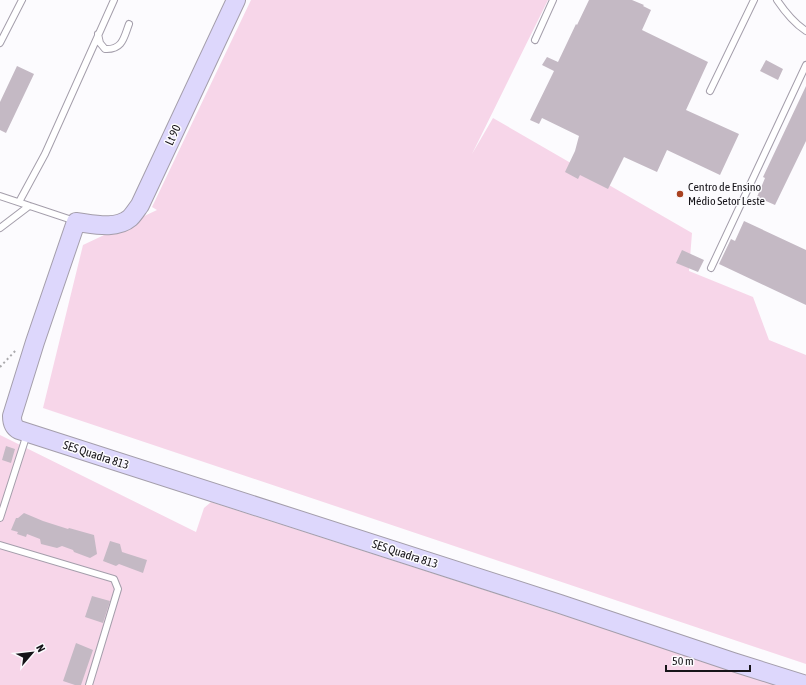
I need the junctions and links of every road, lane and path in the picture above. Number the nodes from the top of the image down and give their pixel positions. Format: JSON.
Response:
{"nodes":[{"id":1,"x":22,"y":0,"type":"edge"},
{"id":2,"x":114,"y":0,"type":"edge"},
{"id":3,"x":236,"y":0,"type":"edge"},
{"id":4,"x":553,"y":0,"type":"edge"},
{"id":5,"x":754,"y":0,"type":"edge"},
{"id":6,"x":777,"y":0,"type":"edge"},
{"id":7,"x":129,"y":24,"type":"dead end"},
{"id":8,"x":806,"y":31,"type":"edge"},
{"id":9,"x":98,"y":34,"type":"junction"},
{"id":10,"x":535,"y":40,"type":"dead end"},
{"id":11,"x":0,"y":43,"type":"edge"},
{"id":12,"x":806,"y":65,"type":"edge"},
{"id":13,"x":710,"y":91,"type":"dead end"},
{"id":14,"x":0,"y":196,"type":"edge"},
{"id":15,"x":20,"y":202,"type":"junction"},
{"id":16,"x":29,"y":206,"type":"junction"},
{"id":17,"x":76,"y":222,"type":"junction"},
{"id":18,"x":0,"y":228,"type":"edge"},
{"id":19,"x":711,"y":268,"type":"dead end"},
{"id":20,"x":27,"y":433,"type":"junction"},
{"id":21,"x":0,"y":518,"type":"edge"},
{"id":22,"x":0,"y":545,"type":"edge"},
{"id":23,"x":89,"y":685,"type":"edge"},
{"id":24,"x":806,"y":685,"type":"edge"}],
"edges":[{"from":1,"to":11,"type":"lane"},
{"from":2,"to":9,"type":"lane"},
{"from":3,"to":17,"type":"street","name":"Lt 90"},
{"from":4,"to":10,"type":"lane"},
{"from":5,"to":13,"type":"lane"},
{"from":6,"to":8,"type":"lane"},
{"from":7,"to":9,"type":"lane"},
{"from":9,"to":15,"type":"lane"},
{"from":12,"to":19,"type":"lane"},
{"from":14,"to":15,"type":"lane","name":"Lt 90"},
{"from":15,"to":16,"type":"lane","name":"Lt 90"},
{"from":16,"to":17,"type":"lane","name":"Lt 90"},
{"from":16,"to":18,"type":"lane"},
{"from":17,"to":20,"type":"street","name":"SES Quadra 813"},
{"from":20,"to":21,"type":"lane"},
{"from":20,"to":24,"type":"street","name":"SES Quadra 813"},
{"from":22,"to":23,"type":"lane"}]}
